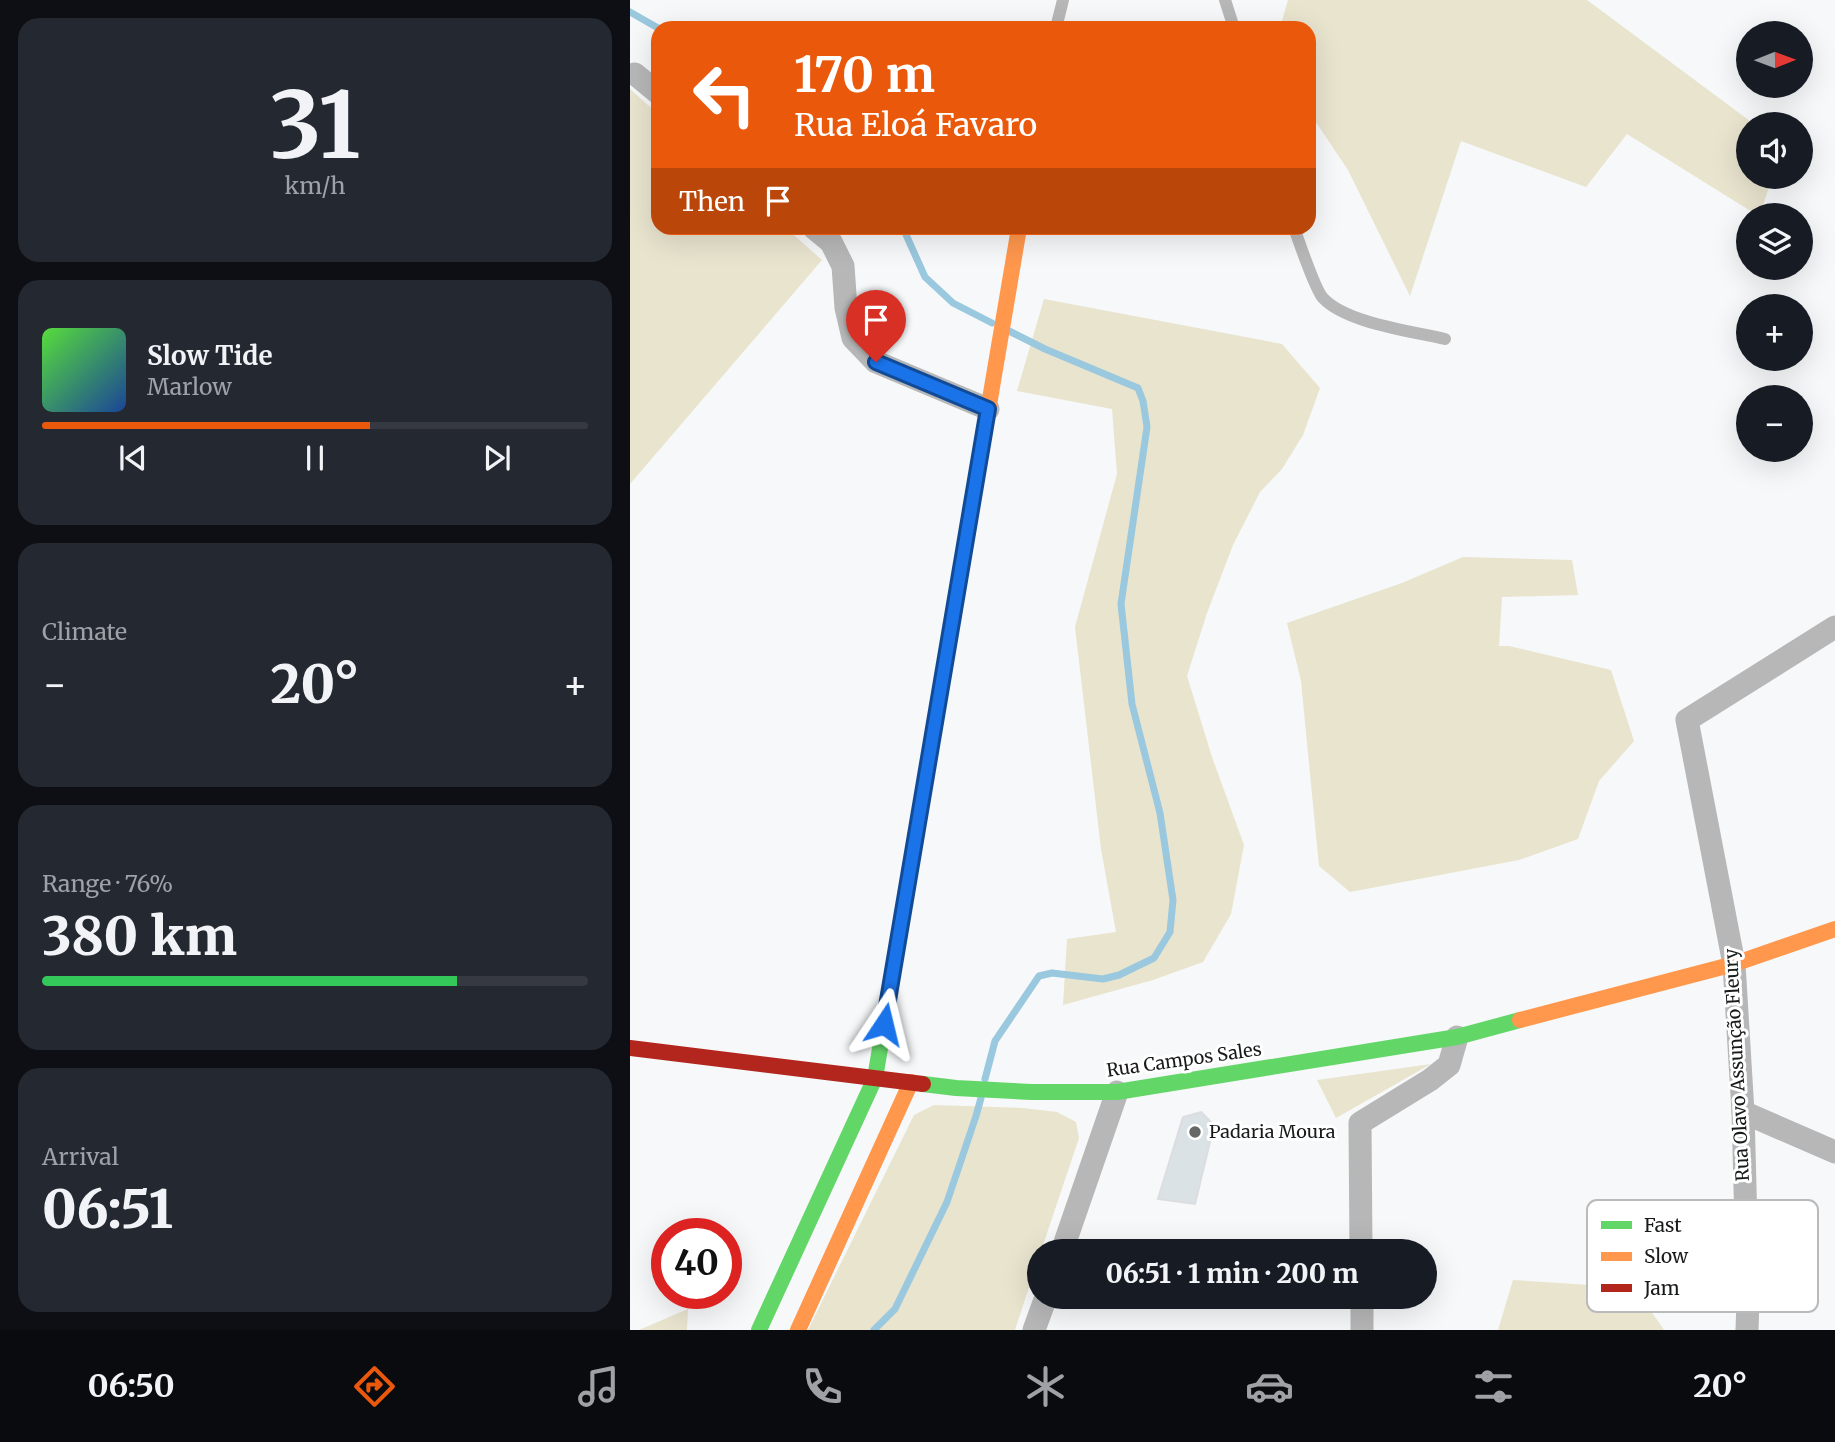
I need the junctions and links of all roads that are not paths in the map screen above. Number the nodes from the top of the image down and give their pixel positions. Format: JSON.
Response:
{"nodes":[{"id":1,"x":1063,"y":0,"type":"edge"},
{"id":2,"x":1225,"y":0,"type":"edge"},
{"id":3,"x":1058,"y":21,"type":"edge"},
{"id":4,"x":1232,"y":21,"type":"edge"},
{"id":5,"x":635,"y":74,"type":"dead end"},
{"id":6,"x":651,"y":87,"type":"edge"},
{"id":7,"x":822,"y":235,"type":"edge"},
{"id":8,"x":1018,"y":235,"type":"edge"},
{"id":9,"x":1296,"y":235,"type":"edge"},
{"id":10,"x":1445,"y":339,"type":"dead end"},
{"id":11,"x":988,"y":409,"type":"junction"},
{"id":12,"x":1835,"y":627,"type":"edge"},
{"id":13,"x":1835,"y":929,"type":"edge"},
{"id":14,"x":1734,"y":964,"type":"junction"},
{"id":15,"x":1457,"y":1037,"type":"junction"},
{"id":16,"x":630,"y":1048,"type":"edge"},
{"id":17,"x":875,"y":1078,"type":"junction"},
{"id":18,"x":911,"y":1082,"type":"junction"},
{"id":19,"x":1117,"y":1091,"type":"junction"},
{"id":20,"x":1743,"y":1112,"type":"junction"},
{"id":21,"x":1835,"y":1152,"type":"edge"},
{"id":22,"x":1745,"y":1200,"type":"edge"},
{"id":23,"x":1066,"y":1239,"type":"edge"},
{"id":24,"x":1361,"y":1239,"type":"edge"},
{"id":25,"x":1042,"y":1309,"type":"edge"},
{"id":26,"x":1362,"y":1309,"type":"edge"},
{"id":27,"x":1748,"y":1312,"type":"edge"},
{"id":28,"x":799,"y":1326,"type":"edge"},
{"id":29,"x":760,"y":1330,"type":"edge"},
{"id":30,"x":1034,"y":1330,"type":"edge"},
{"id":31,"x":1362,"y":1330,"type":"edge"},
{"id":32,"x":1747,"y":1330,"type":"edge"}],
"edges":[{"from":1,"to":3,"type":"lane"},
{"from":2,"to":4,"type":"lane"},
{"from":5,"to":6,"type":"street"},
{"from":7,"to":11,"type":"street"},
{"from":8,"to":11,"type":"main road"},
{"from":9,"to":10,"type":"lane"},
{"from":11,"to":17,"type":"main road"},
{"from":12,"to":14,"type":"street","name":"Rua Olavo Assunção Fleury"},
{"from":13,"to":14,"type":"main road","name":"Rua Campos Sales"},
{"from":14,"to":15,"type":"main road","name":"Rua Campos Sales"},
{"from":14,"to":20,"type":"street","name":"Rua Olavo Assunção Fleury"},
{"from":15,"to":19,"type":"main road","name":"Rua Campos Sales"},
{"from":15,"to":24,"type":"street"},
{"from":16,"to":17,"type":"main road","name":"Rua Campos Sales"},
{"from":17,"to":18,"type":"main road","name":"Rua Campos Sales"},
{"from":17,"to":29,"type":"main road"},
{"from":18,"to":19,"type":"main road","name":"Rua Campos Sales"},
{"from":18,"to":28,"type":"main road"},
{"from":19,"to":23,"type":"street"},
{"from":20,"to":21,"type":"street"},
{"from":20,"to":22,"type":"street","name":"Rua Olavo Assunção Fleury"},
{"from":25,"to":30,"type":"street"},
{"from":26,"to":31,"type":"street"},
{"from":27,"to":32,"type":"street","name":"Rua Olavo Assunção Fleury"}]}
